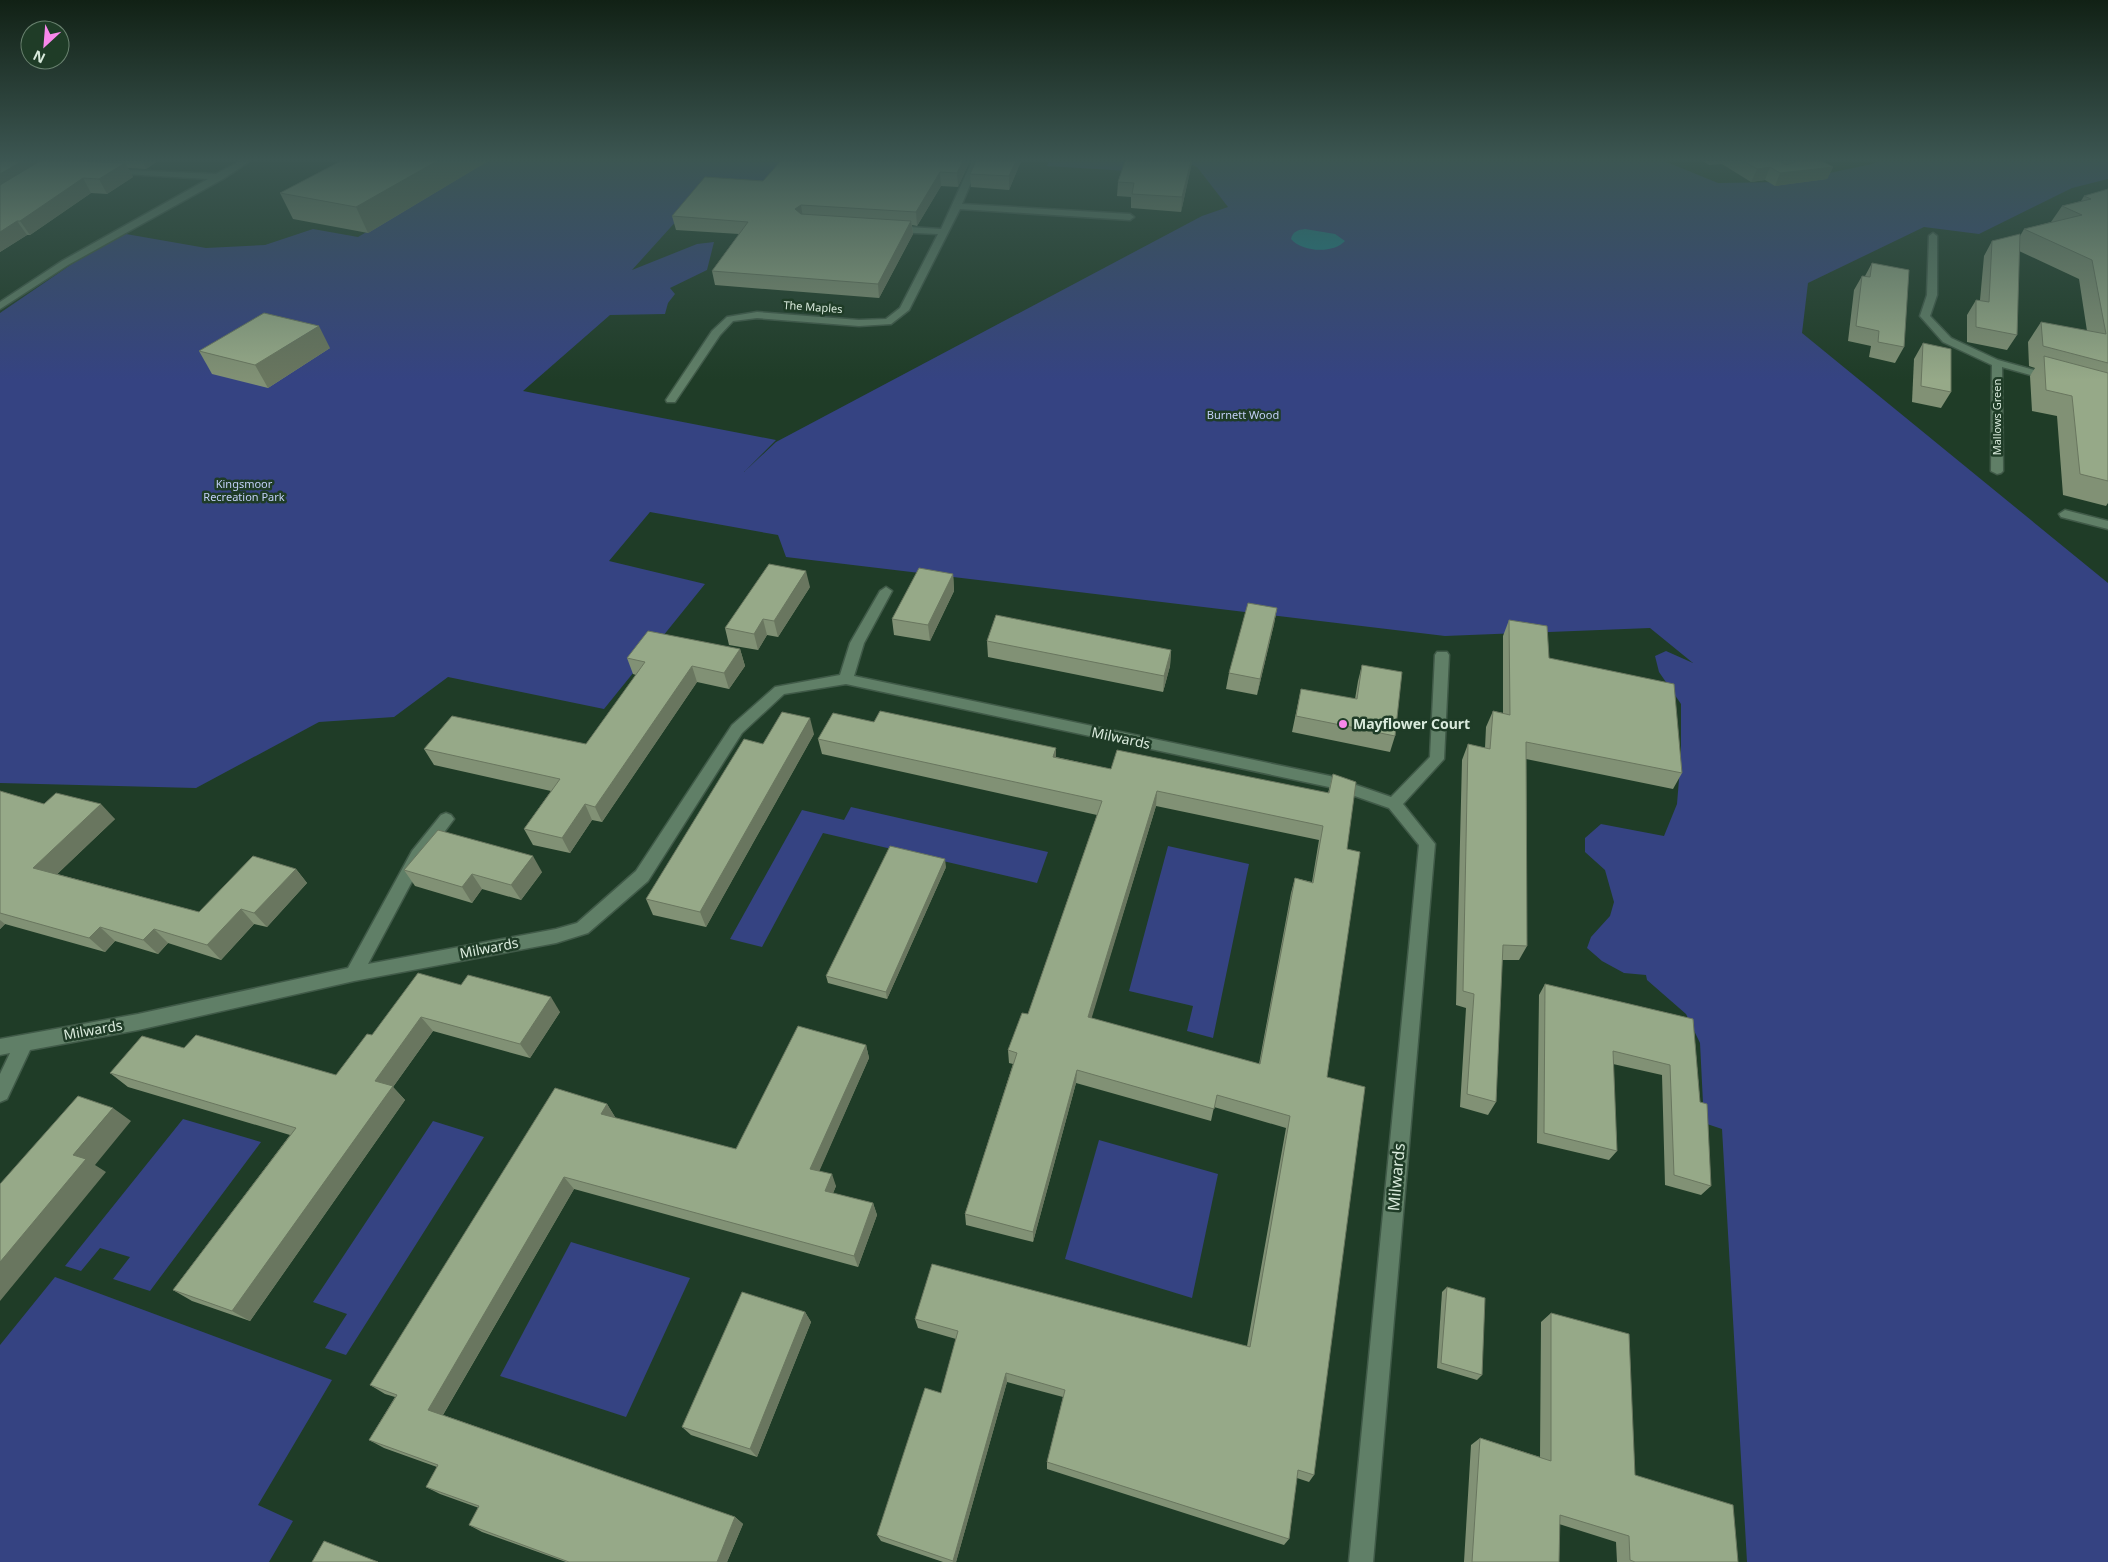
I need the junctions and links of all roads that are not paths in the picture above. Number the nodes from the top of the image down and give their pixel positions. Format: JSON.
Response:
{"nodes":[{"id":1,"x":117,"y":234,"type":"edge"},
{"id":2,"x":943,"y":234,"type":"edge"},
{"id":3,"x":1934,"y":236,"type":"dead end"},
{"id":4,"x":0,"y":306,"type":"edge"},
{"id":5,"x":1997,"y":363,"type":"junction"},
{"id":6,"x":2059,"y":380,"type":"edge"},
{"id":7,"x":671,"y":400,"type":"dead end"},
{"id":8,"x":1997,"y":471,"type":"dead end"},
{"id":9,"x":2065,"y":514,"type":"dead end"},
{"id":10,"x":2108,"y":525,"type":"edge"},
{"id":11,"x":886,"y":591,"type":"dead end"},
{"id":12,"x":1442,"y":655,"type":"dead end"},
{"id":13,"x":846,"y":679,"type":"junction"},
{"id":14,"x":1394,"y":804,"type":"junction"},
{"id":15,"x":446,"y":820,"type":"dead end"},
{"id":16,"x":354,"y":974,"type":"junction"},
{"id":17,"x":24,"y":1043,"type":"junction"},
{"id":18,"x":0,"y":1047,"type":"edge"},
{"id":19,"x":0,"y":1093,"type":"edge"},
{"id":20,"x":1361,"y":1562,"type":"edge"}],
"edges":[{"from":1,"to":4,"type":"street"},
{"from":2,"to":7,"type":"street","name":"The Maples"},
{"from":3,"to":5,"type":"street","name":"Mallows Green"},
{"from":5,"to":6,"type":"street","name":"Mallows Green"},
{"from":5,"to":8,"type":"street","name":"Mallows Green"},
{"from":9,"to":10,"type":"street"},
{"from":11,"to":13,"type":"street"},
{"from":12,"to":14,"type":"street"},
{"from":13,"to":14,"type":"street","name":"Milwards"},
{"from":13,"to":16,"type":"street","name":"Milwards"},
{"from":14,"to":20,"type":"street","name":"Milwards"},
{"from":15,"to":16,"type":"street"},
{"from":16,"to":17,"type":"street","name":"Milwards"},
{"from":17,"to":18,"type":"street","name":"Milwards"},
{"from":17,"to":19,"type":"street"}]}
